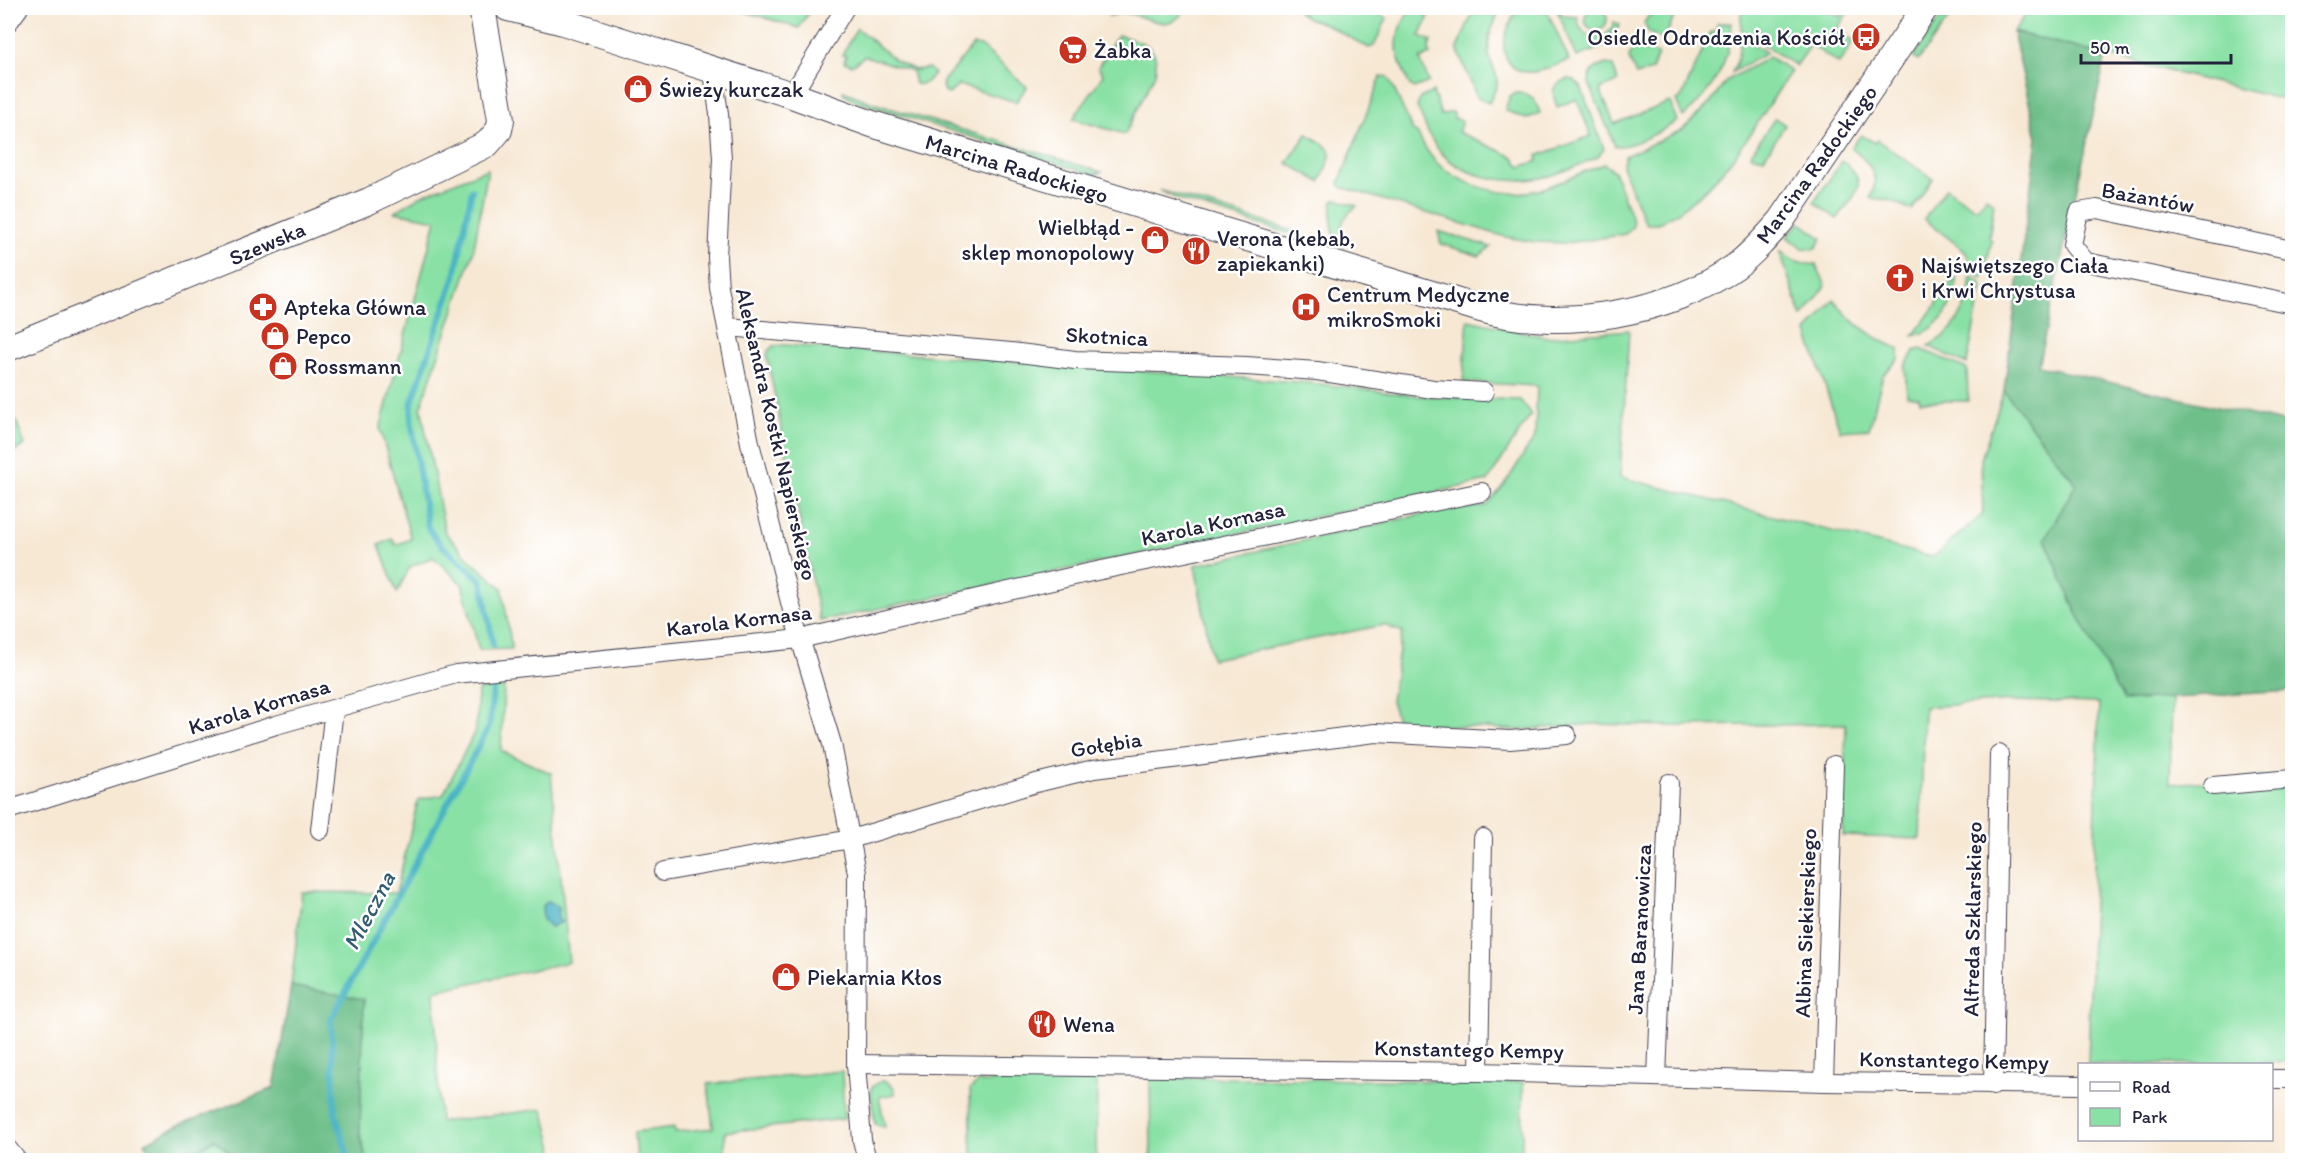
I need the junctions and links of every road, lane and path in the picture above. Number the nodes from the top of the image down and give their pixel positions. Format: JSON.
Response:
{"nodes":[{"id":1,"x":19,"y":8,"type":"edge"},
{"id":2,"x":482,"y":8,"type":"edge"},
{"id":3,"x":508,"y":8,"type":"edge"},
{"id":4,"x":845,"y":8,"type":"edge"},
{"id":5,"x":1925,"y":8,"type":"edge"},
{"id":6,"x":8,"y":23,"type":"edge"},
{"id":7,"x":710,"y":70,"type":"junction"},
{"id":8,"x":792,"y":95,"type":"junction"},
{"id":9,"x":2292,"y":250,"type":"edge"},
{"id":10,"x":2292,"y":304,"type":"edge"},
{"id":11,"x":728,"y":327,"type":"junction"},
{"id":12,"x":8,"y":348,"type":"edge"},
{"id":13,"x":1484,"y":392,"type":"dead end"},
{"id":14,"x":1482,"y":492,"type":"dead end"},
{"id":15,"x":800,"y":639,"type":"junction"},
{"id":16,"x":334,"y":709,"type":"junction"},
{"id":17,"x":1567,"y":735,"type":"dead end"},
{"id":18,"x":2000,"y":754,"type":"dead end"},
{"id":19,"x":1834,"y":765,"type":"dead end"},
{"id":20,"x":2292,"y":779,"type":"edge"},
{"id":21,"x":1669,"y":783,"type":"dead end"},
{"id":22,"x":2213,"y":786,"type":"dead end"},
{"id":23,"x":8,"y":810,"type":"edge"},
{"id":24,"x":320,"y":830,"type":"dead end"},
{"id":25,"x":1483,"y":838,"type":"dead end"},
{"id":26,"x":851,"y":839,"type":"junction"},
{"id":27,"x":663,"y":872,"type":"dead end"},
{"id":28,"x":856,"y":1064,"type":"junction"},
{"id":29,"x":1479,"y":1072,"type":"junction"},
{"id":30,"x":1657,"y":1077,"type":"junction"},
{"id":31,"x":2273,"y":1079,"type":"edge"},
{"id":32,"x":2292,"y":1079,"type":"edge"},
{"id":33,"x":1824,"y":1082,"type":"junction"},
{"id":34,"x":2078,"y":1085,"type":"edge"},
{"id":35,"x":1993,"y":1086,"type":"junction"},
{"id":36,"x":8,"y":1149,"type":"edge"},
{"id":37,"x":17,"y":1161,"type":"edge"},
{"id":38,"x":867,"y":1161,"type":"edge"}],
"edges":[{"from":1,"to":6,"type":"street"},
{"from":2,"to":12,"type":"street","name":"Szewska"},
{"from":3,"to":7,"type":"street","name":"Marcina Radockiego"},
{"from":4,"to":8,"type":"street"},
{"from":5,"to":8,"type":"street","name":"Marcina Radockiego"},
{"from":7,"to":8,"type":"street","name":"Marcina Radockiego"},
{"from":7,"to":11,"type":"street","name":"Aleksandra Kostki Napierskiego"},
{"from":9,"to":10,"type":"street","name":"Bażantów"},
{"from":11,"to":13,"type":"street","name":"Skotnica"},
{"from":11,"to":15,"type":"street","name":"Aleksandra Kostki Napierskiego"},
{"from":14,"to":15,"type":"street","name":"Karola Kornasa"},
{"from":15,"to":16,"type":"street","name":"Karola Kornasa"},
{"from":15,"to":26,"type":"street","name":"Aleksandra Kostki Napierskiego"},
{"from":16,"to":23,"type":"street","name":"Karola Kornasa"},
{"from":16,"to":24,"type":"street"},
{"from":17,"to":26,"type":"street","name":"Gołębia"},
{"from":18,"to":35,"type":"street","name":"Alfreda Szklarskiego"},
{"from":19,"to":33,"type":"street","name":"Albina Siekierskiego"},
{"from":20,"to":22,"type":"street"},
{"from":21,"to":30,"type":"street","name":"Jana Baranowicza"},
{"from":25,"to":29,"type":"street"},
{"from":26,"to":27,"type":"street","name":"Gołębia"},
{"from":26,"to":28,"type":"street","name":"Aleksandra Kostki Napierskiego"},
{"from":28,"to":29,"type":"street","name":"Konstantego Kempy"},
{"from":28,"to":38,"type":"street","name":"Aleksandra Kostki Napierskiego"},
{"from":29,"to":30,"type":"street","name":"Konstantego Kempy"},
{"from":30,"to":33,"type":"street","name":"Konstantego Kempy"},
{"from":31,"to":32,"type":"street"},
{"from":33,"to":35,"type":"street","name":"Konstantego Kempy"},
{"from":34,"to":35,"type":"street","name":"Konstantego Kempy"},
{"from":36,"to":37,"type":"street"}]}
